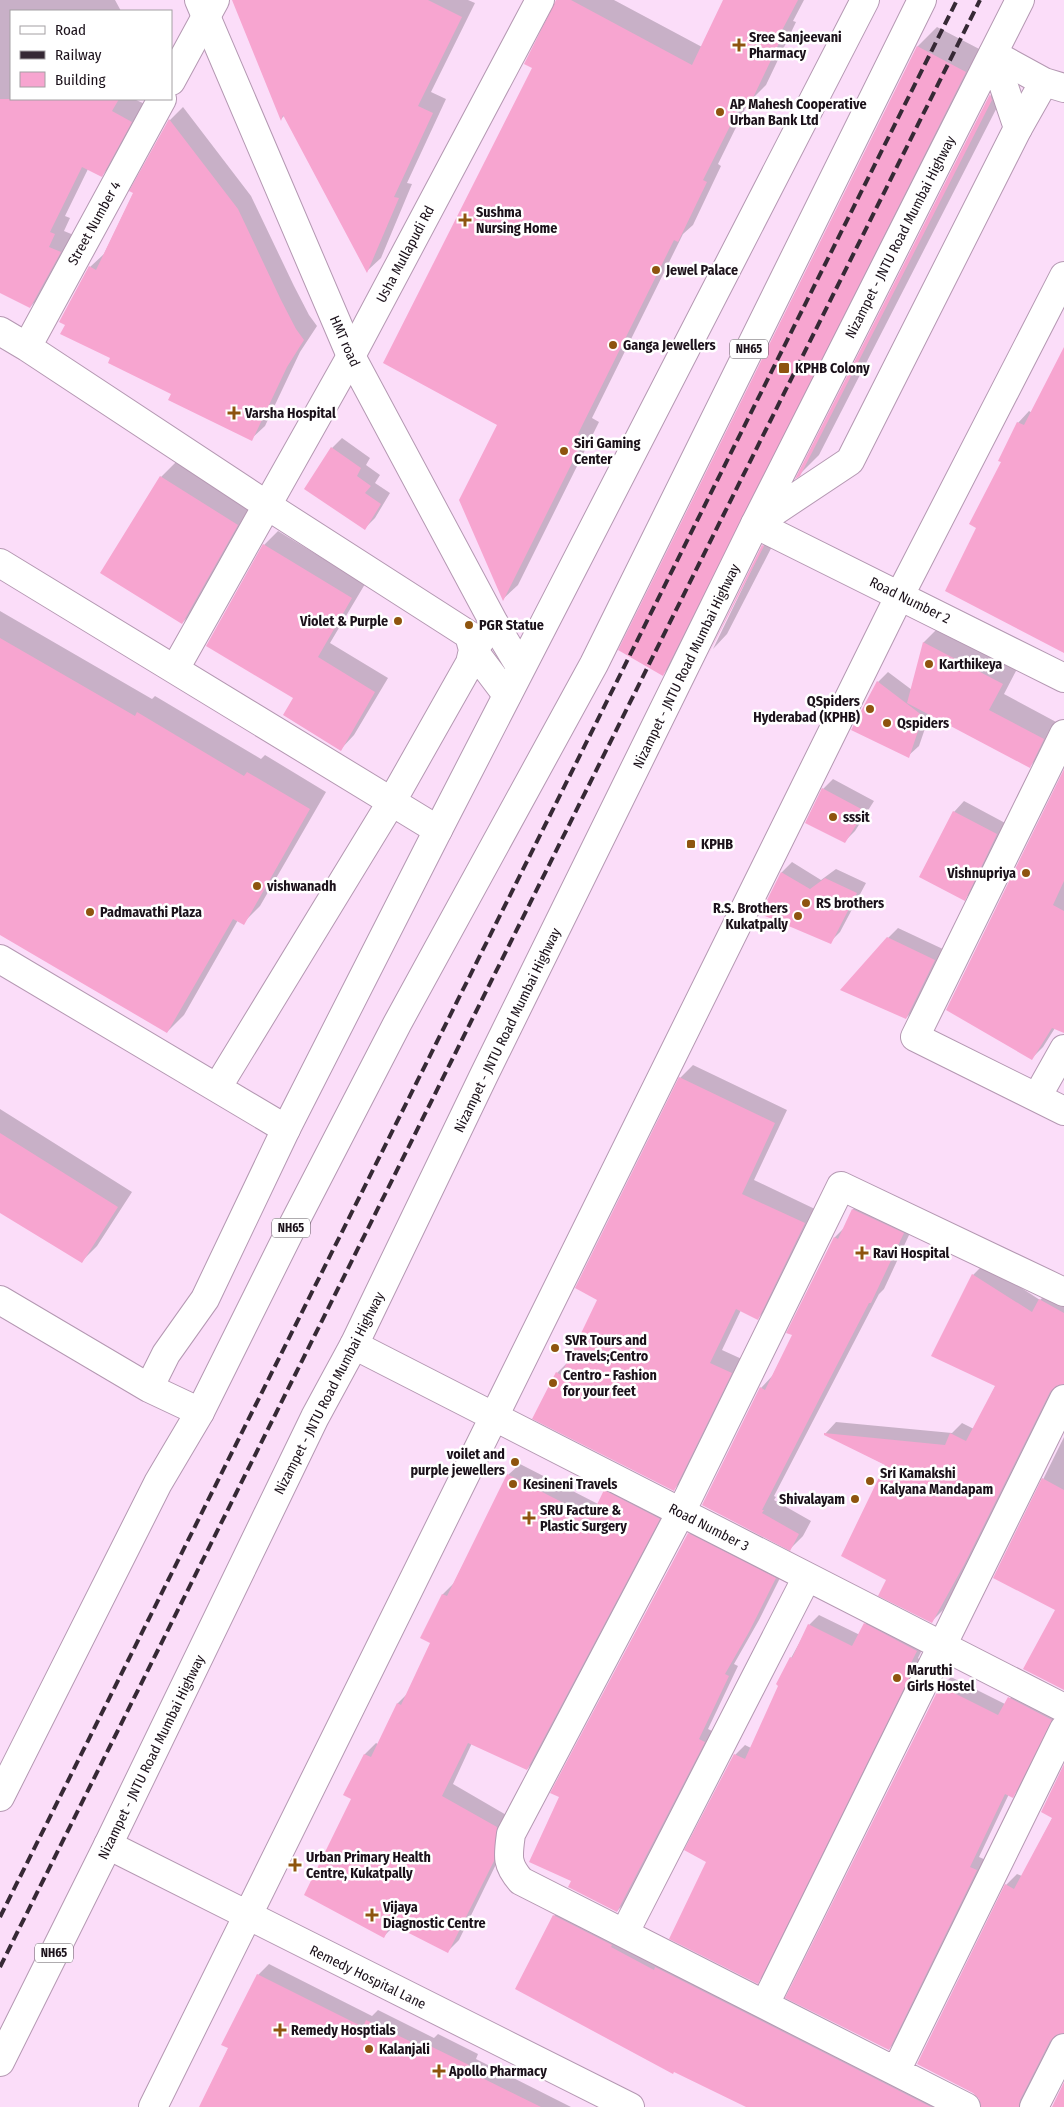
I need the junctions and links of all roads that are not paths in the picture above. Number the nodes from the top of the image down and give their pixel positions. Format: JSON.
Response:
{"nodes":[{"id":1,"x":540,"y":0,"type":"edge"},
{"id":2,"x":865,"y":0,"type":"edge"},
{"id":3,"x":922,"y":0,"type":"edge"},
{"id":4,"x":1020,"y":0,"type":"edge"},
{"id":5,"x":207,"y":5,"type":"edge"},
{"id":6,"x":993,"y":54,"type":"junction"},
{"id":7,"x":172,"y":79,"type":"edge"},
{"id":8,"x":1054,"y":85,"type":"edge"},
{"id":9,"x":161,"y":100,"type":"edge"},
{"id":10,"x":1018,"y":128,"type":"junction"},
{"id":11,"x":1064,"y":276,"type":"edge"},
{"id":12,"x":0,"y":331,"type":"edge"},
{"id":13,"x":27,"y":347,"type":"junction"},
{"id":14,"x":351,"y":356,"type":"junction"},
{"id":15,"x":268,"y":506,"type":"junction"},
{"id":16,"x":755,"y":524,"type":"junction"},
{"id":17,"x":0,"y":563,"type":"edge"},
{"id":18,"x":900,"y":595,"type":"junction"},
{"id":19,"x":494,"y":623,"type":"junction"},
{"id":20,"x":473,"y":650,"type":"junction"},
{"id":21,"x":521,"y":668,"type":"junction"},
{"id":22,"x":175,"y":669,"type":"junction"},
{"id":23,"x":1064,"y":678,"type":"edge"},
{"id":24,"x":507,"y":695,"type":"junction"},
{"id":25,"x":1064,"y":734,"type":"edge"},
{"id":26,"x":392,"y":801,"type":"junction"},
{"id":27,"x":438,"y":830,"type":"junction"},
{"id":28,"x":0,"y":959,"type":"edge"},
{"id":29,"x":1064,"y":1049,"type":"edge"},
{"id":30,"x":217,"y":1088,"type":"junction"},
{"id":31,"x":1037,"y":1098,"type":"junction"},
{"id":32,"x":1064,"y":1111,"type":"edge"},
{"id":33,"x":286,"y":1129,"type":"junction"},
{"id":34,"x":1064,"y":1292,"type":"edge"},
{"id":35,"x":0,"y":1300,"type":"edge"},
{"id":36,"x":354,"y":1345,"type":"junction"},
{"id":37,"x":149,"y":1388,"type":"junction"},
{"id":38,"x":1064,"y":1399,"type":"edge"},
{"id":39,"x":200,"y":1412,"type":"junction"},
{"id":40,"x":494,"y":1417,"type":"junction"},
{"id":41,"x":682,"y":1512,"type":"junction"},
{"id":42,"x":806,"y":1577,"type":"junction"},
{"id":43,"x":942,"y":1646,"type":"junction"},
{"id":44,"x":1064,"y":1708,"type":"edge"},
{"id":45,"x":1064,"y":1729,"type":"edge"},
{"id":46,"x":0,"y":1797,"type":"edge"},
{"id":47,"x":108,"y":1845,"type":"junction"},
{"id":48,"x":248,"y":1917,"type":"junction"},
{"id":49,"x":624,"y":1932,"type":"junction"},
{"id":50,"x":765,"y":2004,"type":"junction"},
{"id":51,"x":1064,"y":2048,"type":"edge"},
{"id":52,"x":0,"y":2062,"type":"edge"},
{"id":53,"x":896,"y":2071,"type":"junction"},
{"id":54,"x":153,"y":2107,"type":"edge"},
{"id":55,"x":630,"y":2107,"type":"edge"},
{"id":56,"x":966,"y":2107,"type":"edge"},
{"id":57,"x":1034,"y":2107,"type":"edge"}],
"edges":[{"from":1,"to":14,"type":"main road","name":"Usha Mullapudi Rd"},
{"from":2,"to":21,"type":"main road"},
{"from":3,"to":39,"type":"main road","number":"NH65"},
{"from":4,"to":6,"type":"main road","name":"Nizampet - JNTU Road Mumbai Highway","number":"NH65"},
{"from":5,"to":7,"type":"main road"},
{"from":5,"to":14,"type":"main road","name":"HMT road"},
{"from":6,"to":8,"type":"main road"},
{"from":6,"to":10,"type":"main road"},
{"from":6,"to":16,"type":"main road","name":"Nizampet - JNTU Road Mumbai Highway","number":"NH65"},
{"from":8,"to":10,"type":"main road"},
{"from":9,"to":13,"type":"main road","name":"Street Number 4"},
{"from":10,"to":16,"type":"main road"},
{"from":11,"to":18,"type":"main road"},
{"from":12,"to":13,"type":"main road"},
{"from":13,"to":15,"type":"main road"},
{"from":14,"to":15,"type":"main road","name":"Usha Mullapudi Rd"},
{"from":14,"to":19,"type":"main road","name":"HMT road"},
{"from":15,"to":20,"type":"main road"},
{"from":15,"to":22,"type":"main road","name":"Usha Mullapudi Rd"},
{"from":16,"to":18,"type":"main road","name":"Road Number 2"},
{"from":16,"to":36,"type":"main road","name":"Nizampet - JNTU Road Mumbai Highway","number":"NH65"},
{"from":17,"to":22,"type":"main road"},
{"from":18,"to":23,"type":"main road","name":"Road Number 2"},
{"from":18,"to":40,"type":"main road"},
{"from":19,"to":20,"type":"main road"},
{"from":19,"to":21,"type":"main road","name":"HMT road"},
{"from":20,"to":24,"type":"main road"},
{"from":20,"to":26,"type":"main road"},
{"from":21,"to":24,"type":"main road"},
{"from":22,"to":26,"type":"main road"},
{"from":24,"to":27,"type":"main road"},
{"from":25,"to":31,"type":"main road"},
{"from":26,"to":27,"type":"main road"},
{"from":26,"to":30,"type":"main road"},
{"from":27,"to":33,"type":"main road"},
{"from":28,"to":30,"type":"main road"},
{"from":29,"to":31,"type":"main road"},
{"from":30,"to":33,"type":"main road"},
{"from":31,"to":32,"type":"main road"},
{"from":33,"to":37,"type":"main road"},
{"from":34,"to":41,"type":"main road"},
{"from":35,"to":37,"type":"main road"},
{"from":36,"to":40,"type":"main road","name":"Road Number 3"},
{"from":36,"to":47,"type":"main road","name":"Nizampet - JNTU Road Mumbai Highway","number":"NH65"},
{"from":37,"to":39,"type":"main road"},
{"from":38,"to":43,"type":"main road"},
{"from":39,"to":46,"type":"main road","number":"NH65"},
{"from":40,"to":41,"type":"main road","name":"Road Number 3"},
{"from":40,"to":48,"type":"main road"},
{"from":41,"to":42,"type":"main road","name":"Road Number 3"},
{"from":41,"to":49,"type":"main road"},
{"from":42,"to":43,"type":"main road","name":"Road Number 3"},
{"from":42,"to":49,"type":"main road"},
{"from":43,"to":44,"type":"main road","name":"Road Number 3"},
{"from":43,"to":50,"type":"main road"},
{"from":45,"to":53,"type":"main road"},
{"from":47,"to":48,"type":"main road","name":"Remedy Hospital Lane"},
{"from":47,"to":52,"type":"main road","name":"Nizampet - JNTU Road Mumbai Highway","number":"NH65"},
{"from":48,"to":54,"type":"main road"},
{"from":48,"to":55,"type":"main road","name":"Remedy Hospital Lane"},
{"from":49,"to":50,"type":"main road"},
{"from":50,"to":53,"type":"main road"},
{"from":51,"to":57,"type":"main road"},
{"from":53,"to":56,"type":"main road"}]}
